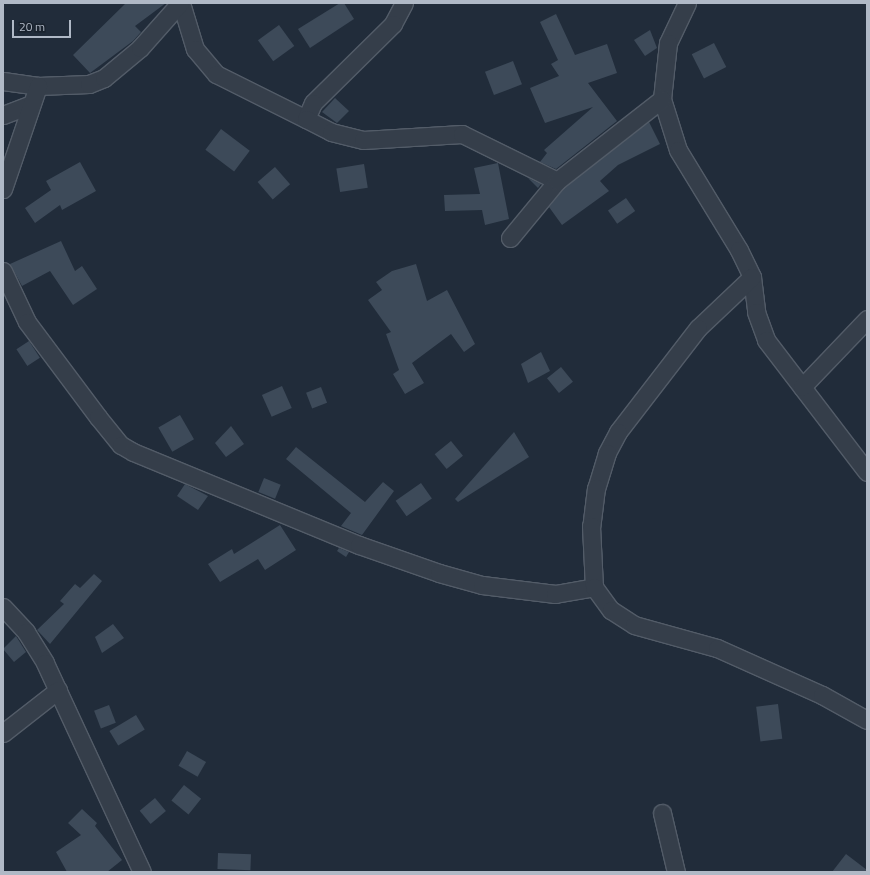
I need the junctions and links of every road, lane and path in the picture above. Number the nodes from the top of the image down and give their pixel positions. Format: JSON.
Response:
{"nodes":[{"id":1,"x":180,"y":3,"type":"edge"},
{"id":2,"x":404,"y":3,"type":"edge"},
{"id":3,"x":687,"y":3,"type":"edge"},
{"id":4,"x":3,"y":81,"type":"edge"},
{"id":5,"x":38,"y":86,"type":"junction"},
{"id":6,"x":662,"y":99,"type":"junction"},
{"id":7,"x":31,"y":104,"type":"junction"},
{"id":8,"x":3,"y":115,"type":"edge"},
{"id":9,"x":306,"y":119,"type":"junction"},
{"id":10,"x":557,"y":181,"type":"junction"},
{"id":11,"x":3,"y":189,"type":"edge"},
{"id":12,"x":510,"y":238,"type":"dead end"},
{"id":13,"x":3,"y":271,"type":"edge"},
{"id":14,"x":752,"y":277,"type":"junction"},
{"id":15,"x":867,"y":319,"type":"edge"},
{"id":16,"x":802,"y":387,"type":"junction"},
{"id":17,"x":867,"y":472,"type":"edge"},
{"id":18,"x":594,"y":587,"type":"junction"},
{"id":19,"x":3,"y":607,"type":"edge"},
{"id":20,"x":58,"y":690,"type":"junction"},
{"id":21,"x":867,"y":720,"type":"edge"},
{"id":22,"x":3,"y":733,"type":"edge"},
{"id":23,"x":662,"y":813,"type":"dead end"},
{"id":24,"x":142,"y":872,"type":"edge"},
{"id":25,"x":676,"y":872,"type":"edge"}],
"edges":[{"from":1,"to":5,"type":"street"},
{"from":1,"to":9,"type":"street"},
{"from":2,"to":9,"type":"street"},
{"from":3,"to":6,"type":"street"},
{"from":4,"to":5,"type":"street"},
{"from":5,"to":7,"type":"street"},
{"from":6,"to":10,"type":"street"},
{"from":6,"to":14,"type":"street"},
{"from":7,"to":8,"type":"street"},
{"from":7,"to":11,"type":"street"},
{"from":9,"to":10,"type":"street"},
{"from":10,"to":12,"type":"street"},
{"from":13,"to":18,"type":"street"},
{"from":14,"to":16,"type":"street"},
{"from":14,"to":18,"type":"street"},
{"from":15,"to":16,"type":"street"},
{"from":16,"to":17,"type":"street"},
{"from":18,"to":21,"type":"street"},
{"from":19,"to":20,"type":"street"},
{"from":20,"to":22,"type":"street"},
{"from":20,"to":24,"type":"street"},
{"from":23,"to":25,"type":"street"}]}
